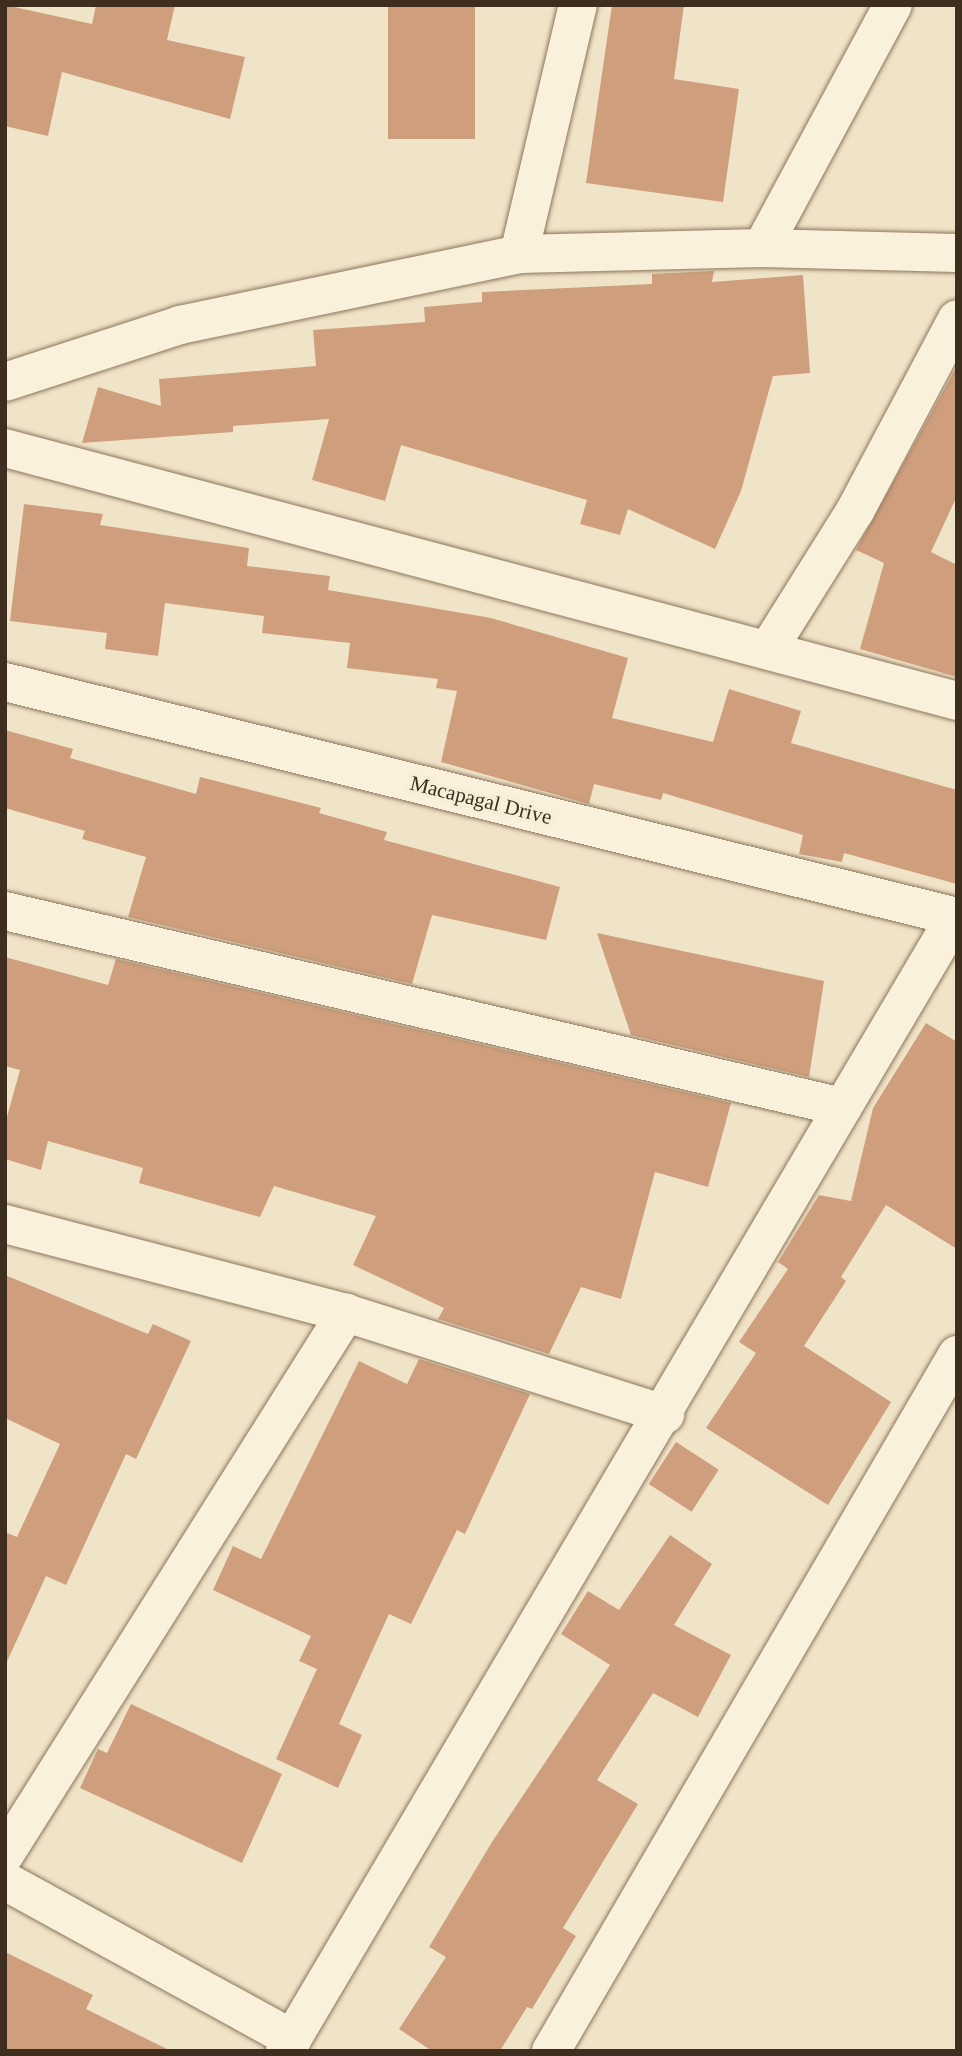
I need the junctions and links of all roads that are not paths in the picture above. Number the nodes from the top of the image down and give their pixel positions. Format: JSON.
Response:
{"nodes":[{"id":1,"x":578,"y":5,"type":"edge"},
{"id":2,"x":893,"y":5,"type":"edge"},
{"id":3,"x":762,"y":248,"type":"junction"},
{"id":4,"x":957,"y":253,"type":"edge"},
{"id":5,"x":519,"y":254,"type":"junction"},
{"id":6,"x":957,"y":319,"type":"edge"},
{"id":7,"x":5,"y":382,"type":"edge"},
{"id":8,"x":5,"y":448,"type":"edge"},
{"id":9,"x":769,"y":648,"type":"junction"},
{"id":10,"x":5,"y":682,"type":"edge"},
{"id":11,"x":957,"y":701,"type":"edge"},
{"id":12,"x":5,"y":911,"type":"edge"},
{"id":13,"x":956,"y":917,"type":"edge"},
{"id":14,"x":842,"y":1107,"type":"junction"},
{"id":15,"x":5,"y":1224,"type":"edge"},
{"id":16,"x":346,"y":1313,"type":"junction"},
{"id":17,"x":957,"y":1355,"type":"edge"},
{"id":18,"x":665,"y":1414,"type":"junction"},
{"id":19,"x":5,"y":1854,"type":"edge"},
{"id":20,"x":5,"y":1881,"type":"edge"},
{"id":21,"x":288,"y":2045,"type":"edge"},
{"id":22,"x":551,"y":2051,"type":"edge"}],
"edges":[{"from":1,"to":5,"type":"street"},
{"from":2,"to":3,"type":"street"},
{"from":3,"to":4,"type":"street"},
{"from":3,"to":5,"type":"street"},
{"from":5,"to":7,"type":"street"},
{"from":6,"to":9,"type":"street"},
{"from":8,"to":9,"type":"street"},
{"from":9,"to":11,"type":"street"},
{"from":10,"to":13,"type":"street","name":"Macapagal Drive"},
{"from":12,"to":14,"type":"street"},
{"from":13,"to":14,"type":"street"},
{"from":14,"to":18,"type":"street"},
{"from":15,"to":16,"type":"street"},
{"from":16,"to":18,"type":"street"},
{"from":16,"to":19,"type":"street"},
{"from":17,"to":22,"type":"street"},
{"from":18,"to":21,"type":"street"},
{"from":20,"to":21,"type":"street"}]}
